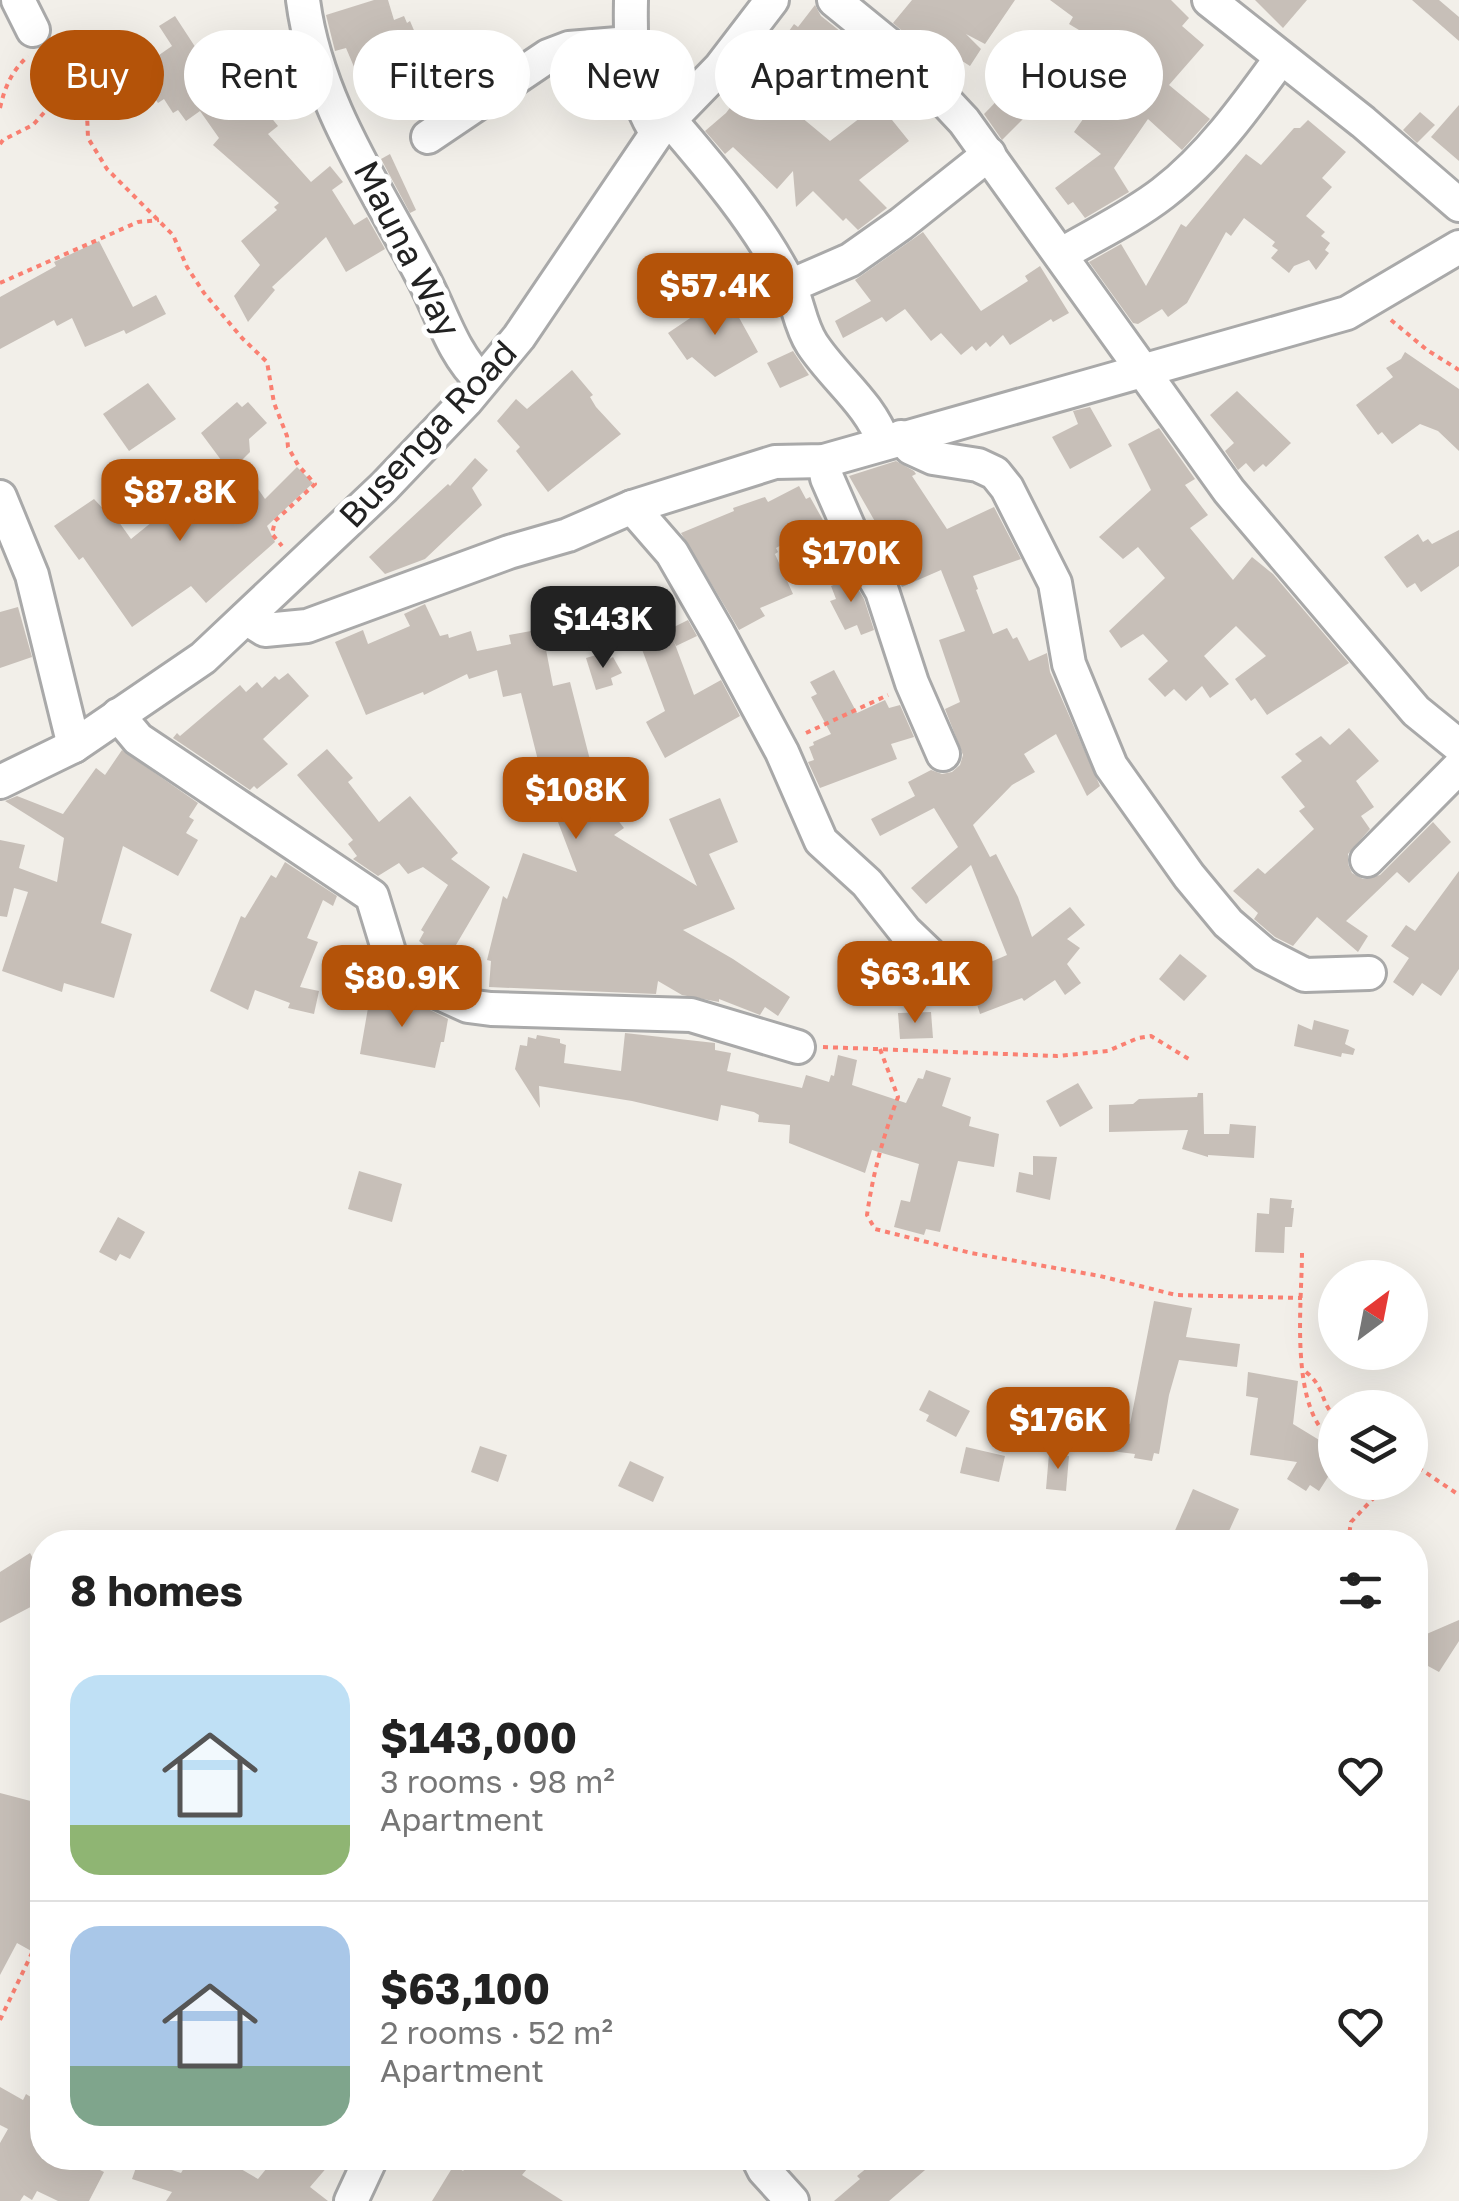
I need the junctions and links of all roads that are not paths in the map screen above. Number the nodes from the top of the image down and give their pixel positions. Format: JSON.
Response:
{"nodes":[{"id":1,"x":18,"y":0,"type":"edge"},
{"id":2,"x":303,"y":0,"type":"edge"},
{"id":3,"x":631,"y":0,"type":"edge"},
{"id":4,"x":772,"y":0,"type":"edge"},
{"id":5,"x":834,"y":0,"type":"edge"},
{"id":6,"x":1209,"y":0,"type":"edge"},
{"id":7,"x":33,"y":30,"type":"edge"},
{"id":8,"x":630,"y":30,"type":"edge"},
{"id":9,"x":550,"y":55,"type":"edge"},
{"id":10,"x":1282,"y":58,"type":"junction"},
{"id":11,"x":653,"y":120,"type":"edge"},
{"id":12,"x":662,"y":126,"type":"junction"},
{"id":13,"x":428,"y":137,"type":"dead end"},
{"id":14,"x":989,"y":154,"type":"junction"},
{"id":15,"x":1459,"y":205,"type":"edge"},
{"id":16,"x":1459,"y":247,"type":"edge"},
{"id":17,"x":1062,"y":254,"type":"junction"},
{"id":18,"x":790,"y":286,"type":"junction"},
{"id":19,"x":1140,"y":369,"type":"junction"},
{"id":20,"x":481,"y":380,"type":"junction"},
{"id":21,"x":893,"y":440,"type":"junction"},
{"id":22,"x":824,"y":461,"type":"junction"},
{"id":23,"x":0,"y":496,"type":"edge"},
{"id":24,"x":632,"y":506,"type":"junction"},
{"id":25,"x":246,"y":618,"type":"junction"},
{"id":26,"x":118,"y":715,"type":"junction"},
{"id":27,"x":74,"y":746,"type":"junction"},
{"id":28,"x":1459,"y":746,"type":"edge"},
{"id":29,"x":943,"y":754,"type":"dead end"},
{"id":30,"x":1459,"y":767,"type":"edge"},
{"id":31,"x":0,"y":782,"type":"edge"},
{"id":32,"x":1367,"y":860,"type":"dead end"},
{"id":33,"x":929,"y":954,"type":"dead end"},
{"id":34,"x":1370,"y":972,"type":"dead end"},
{"id":35,"x":798,"y":1047,"type":"road end"},
{"id":36,"x":365,"y":2170,"type":"edge"},
{"id":37,"x":764,"y":2170,"type":"edge"},
{"id":38,"x":351,"y":2201,"type":"edge"},
{"id":39,"x":792,"y":2201,"type":"edge"}],
"edges":[{"from":1,"to":7,"type":"street"},
{"from":2,"to":20,"type":"street","name":"Mauna Way"},
{"from":3,"to":8,"type":"street"},
{"from":4,"to":12,"type":"street","name":"Busenga Road"},
{"from":5,"to":14,"type":"street"},
{"from":6,"to":10,"type":"street"},
{"from":9,"to":13,"type":"street"},
{"from":10,"to":15,"type":"street"},
{"from":10,"to":17,"type":"street"},
{"from":11,"to":12,"type":"street"},
{"from":12,"to":18,"type":"street"},
{"from":12,"to":20,"type":"street","name":"Busenga Road"},
{"from":14,"to":17,"type":"street"},
{"from":14,"to":18,"type":"street"},
{"from":16,"to":19,"type":"street"},
{"from":17,"to":19,"type":"street"},
{"from":18,"to":21,"type":"street"},
{"from":19,"to":21,"type":"street"},
{"from":19,"to":28,"type":"street"},
{"from":20,"to":25,"type":"street","name":"Busenga Road"},
{"from":21,"to":22,"type":"street"},
{"from":21,"to":34,"type":"street"},
{"from":22,"to":24,"type":"street"},
{"from":22,"to":29,"type":"street"},
{"from":23,"to":27,"type":"street"},
{"from":24,"to":25,"type":"street"},
{"from":24,"to":33,"type":"street"},
{"from":25,"to":26,"type":"street","name":"Busenga Road"},
{"from":26,"to":27,"type":"street","name":"Busenga Road"},
{"from":26,"to":35,"type":"street"},
{"from":27,"to":31,"type":"street","name":"Busenga Road"},
{"from":30,"to":32,"type":"street"},
{"from":36,"to":38,"type":"street"},
{"from":37,"to":39,"type":"street"}]}
